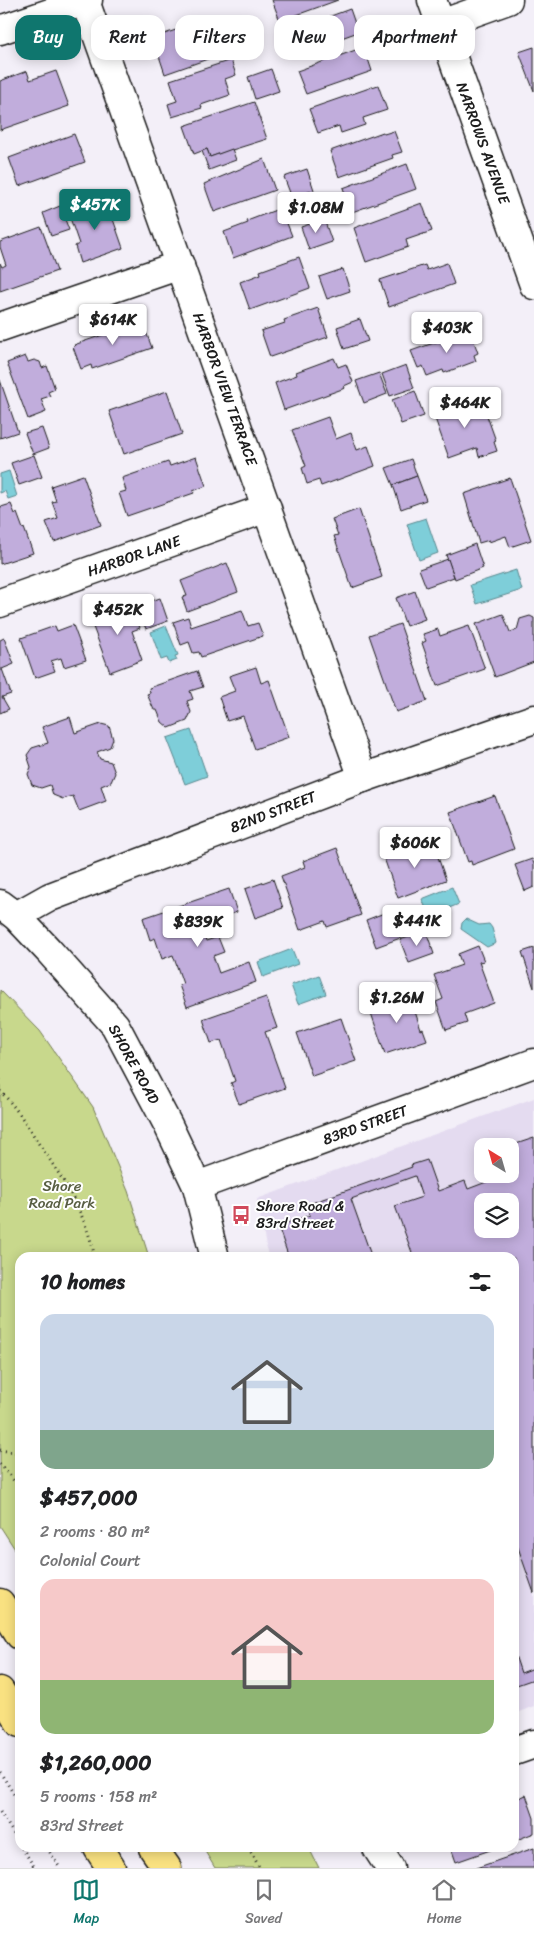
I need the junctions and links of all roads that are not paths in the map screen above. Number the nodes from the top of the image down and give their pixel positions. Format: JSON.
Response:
{"nodes":[{"id":1,"x":86,"y":0,"type":"edge"},
{"id":2,"x":508,"y":0,"type":"edge"},
{"id":3,"x":437,"y":12,"type":"edge"},
{"id":4,"x":0,"y":30,"type":"edge"},
{"id":5,"x":180,"y":264,"type":"junction"},
{"id":6,"x":534,"y":285,"type":"edge"},
{"id":7,"x":0,"y":327,"type":"edge"},
{"id":8,"x":267,"y":508,"type":"junction"},
{"id":9,"x":0,"y":603,"type":"edge"},
{"id":10,"x":534,"y":719,"type":"edge"},
{"id":11,"x":363,"y":778,"type":"junction"},
{"id":12,"x":8,"y":910,"type":"edge"},
{"id":13,"x":534,"y":1063,"type":"edge"},
{"id":14,"x":197,"y":1186,"type":"junction"},
{"id":15,"x":214,"y":1252,"type":"edge"},
{"id":16,"x":0,"y":1603,"type":"edge"},
{"id":17,"x":15,"y":1627,"type":"edge"},
{"id":18,"x":0,"y":1690,"type":"edge"},
{"id":19,"x":15,"y":1715,"type":"edge"},
{"id":20,"x":534,"y":1744,"type":"edge"},
{"id":21,"x":519,"y":1749,"type":"edge"},
{"id":22,"x":101,"y":1852,"type":"edge"},
{"id":23,"x":156,"y":1852,"type":"edge"},
{"id":24,"x":380,"y":1852,"type":"edge"},
{"id":25,"x":111,"y":1868,"type":"edge"},
{"id":26,"x":167,"y":1868,"type":"edge"},
{"id":27,"x":390,"y":1868,"type":"edge"}],
"edges":[{"from":1,"to":4,"type":"street"},
{"from":1,"to":5,"type":"street","name":"HARBOR VIEW TERRACE"},
{"from":2,"to":3,"type":"street"},
{"from":3,"to":6,"type":"street","name":"NARROWS AVENUE"},
{"from":5,"to":7,"type":"street"},
{"from":5,"to":8,"type":"street","name":"HARBOR VIEW TERRACE"},
{"from":8,"to":9,"type":"street","name":"HARBOR LANE"},
{"from":8,"to":11,"type":"street","name":"HARBOR VIEW TERRACE"},
{"from":10,"to":11,"type":"street","name":"82ND STREET"},
{"from":11,"to":12,"type":"street","name":"82ND STREET"},
{"from":12,"to":14,"type":"street","name":"SHORE ROAD"},
{"from":13,"to":14,"type":"street","name":"83RD STREET"},
{"from":14,"to":15,"type":"street","name":"SHORE ROAD"},
{"from":16,"to":17,"type":"highway"},
{"from":18,"to":19,"type":"highway"},
{"from":20,"to":21,"type":"street"},
{"from":22,"to":25,"type":"highway"},
{"from":23,"to":26,"type":"highway"},
{"from":24,"to":27,"type":"street"}]}
